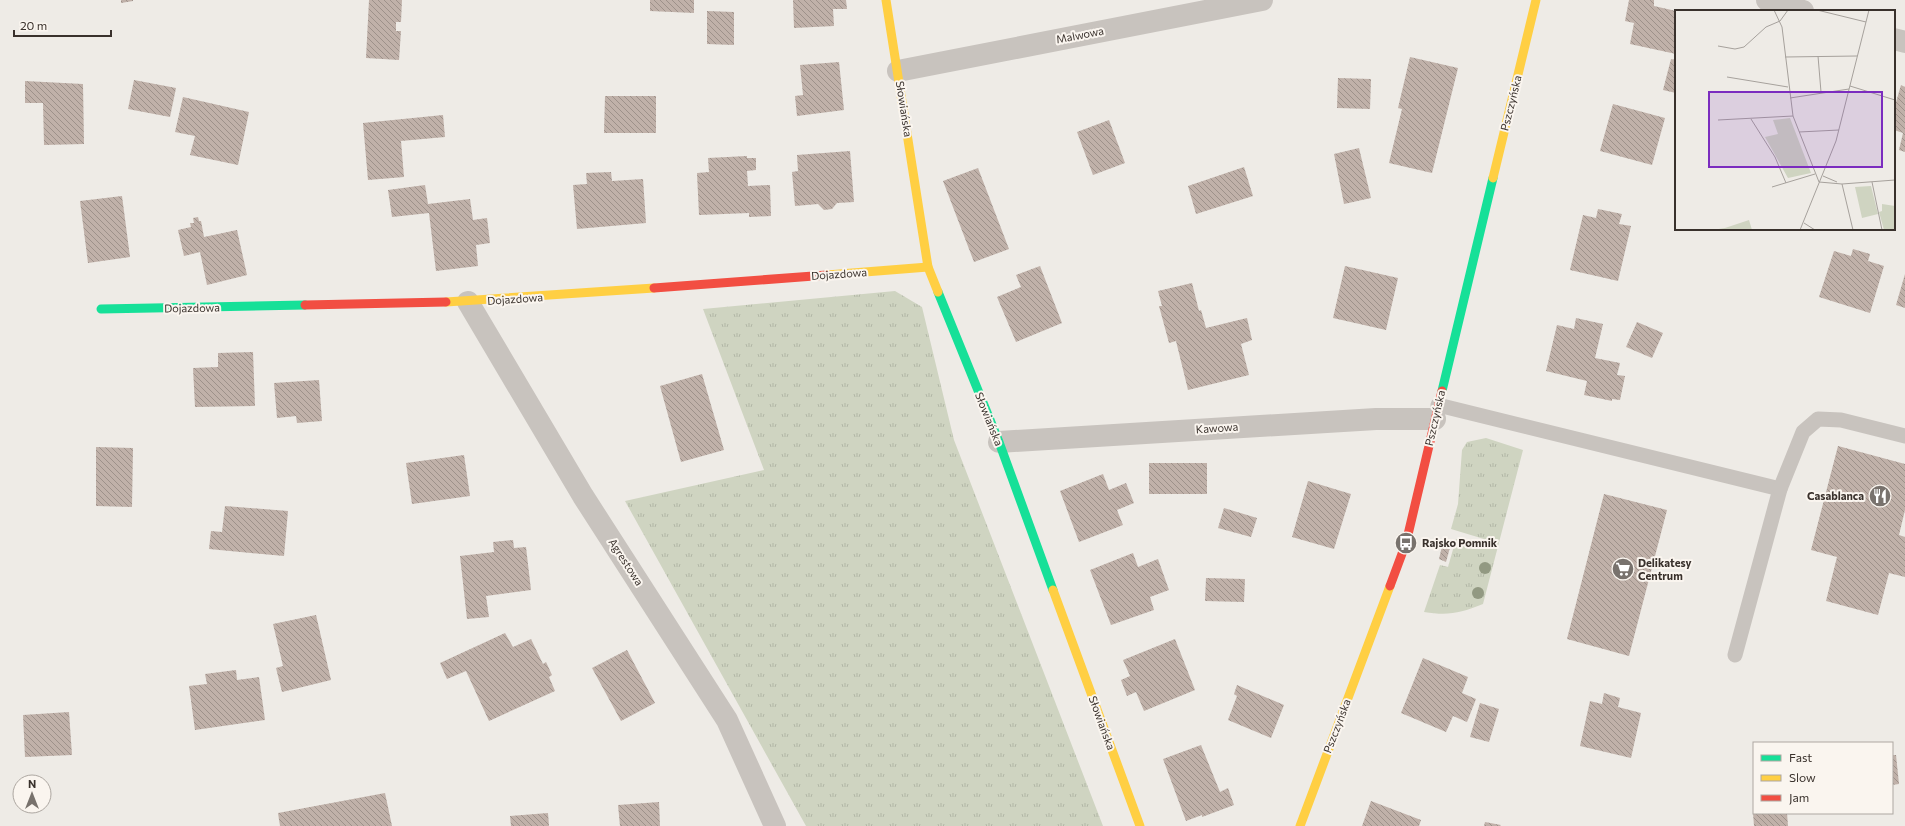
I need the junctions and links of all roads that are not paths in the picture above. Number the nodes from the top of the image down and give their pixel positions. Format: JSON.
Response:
{"nodes":[{"id":1,"x":886,"y":0,"type":"edge"},
{"id":2,"x":1262,"y":0,"type":"edge"},
{"id":3,"x":1536,"y":0,"type":"edge"},
{"id":4,"x":1767,"y":0,"type":"edge"},
{"id":5,"x":1236,"y":2,"type":"edge"},
{"id":6,"x":1800,"y":10,"type":"edge"},
{"id":7,"x":1895,"y":39,"type":"edge"},
{"id":8,"x":1905,"y":42,"type":"edge"},
{"id":9,"x":898,"y":71,"type":"junction"},
{"id":10,"x":928,"y":267,"type":"junction"},
{"id":11,"x":468,"y":302,"type":"junction"},
{"id":12,"x":101,"y":310,"type":"dead end"},
{"id":13,"x":1436,"y":412,"type":"junction"},
{"id":14,"x":1905,"y":436,"type":"edge"},
{"id":15,"x":999,"y":442,"type":"junction"},
{"id":16,"x":1780,"y":489,"type":"junction"},
{"id":17,"x":1735,"y":654,"type":"dead end"},
{"id":18,"x":775,"y":826,"type":"edge"},
{"id":19,"x":1140,"y":826,"type":"edge"},
{"id":20,"x":1300,"y":826,"type":"edge"}],
"edges":[{"from":1,"to":9,"type":"street","name":"Słowiańska"},
{"from":2,"to":5,"type":"street","name":"Malwowa"},
{"from":3,"to":13,"type":"street","name":"Pszczyńska"},
{"from":4,"to":6,"type":"street"},
{"from":5,"to":9,"type":"street","name":"Malwowa"},
{"from":7,"to":8,"type":"street"},
{"from":9,"to":10,"type":"street","name":"Słowiańska"},
{"from":10,"to":11,"type":"street","name":"Dojazdowa"},
{"from":10,"to":15,"type":"street","name":"Słowiańska"},
{"from":11,"to":12,"type":"street","name":"Dojazdowa"},
{"from":11,"to":18,"type":"street","name":"Agrestowa"},
{"from":13,"to":15,"type":"street","name":"Kawowa"},
{"from":13,"to":16,"type":"lane"},
{"from":13,"to":20,"type":"street","name":"Pszczyńska"},
{"from":14,"to":16,"type":"lane"},
{"from":15,"to":19,"type":"street","name":"Słowiańska"},
{"from":16,"to":17,"type":"lane"}]}
